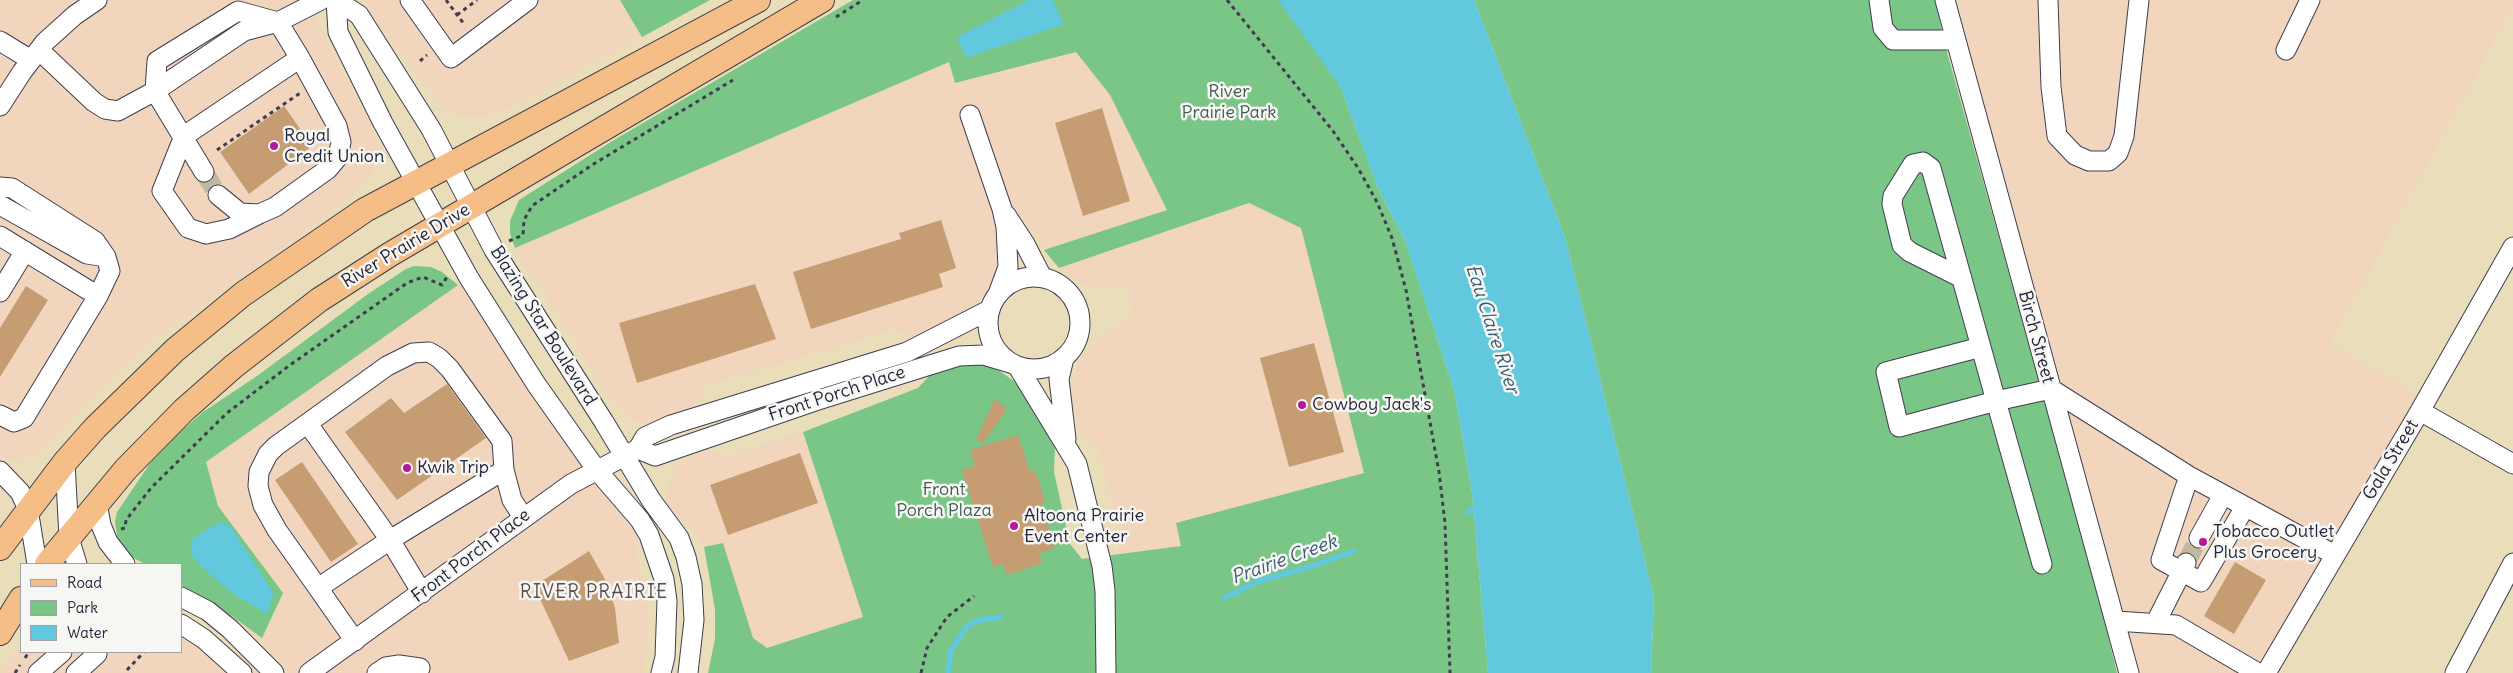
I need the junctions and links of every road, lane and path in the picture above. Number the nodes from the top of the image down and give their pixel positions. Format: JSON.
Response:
{"nodes":[{"id":1,"x":97,"y":0,"type":"edge"},
{"id":2,"x":321,"y":0,"type":"edge"},
{"id":3,"x":336,"y":0,"type":"edge"},
{"id":4,"x":410,"y":0,"type":"edge"},
{"id":5,"x":446,"y":0,"type":"edge"},
{"id":6,"x":477,"y":0,"type":"edge"},
{"id":7,"x":528,"y":0,"type":"edge"},
{"id":8,"x":758,"y":0,"type":"edge"},
{"id":9,"x":864,"y":0,"type":"edge"},
{"id":10,"x":1227,"y":0,"type":"edge"},
{"id":11,"x":1879,"y":0,"type":"edge"},
{"id":12,"x":1945,"y":0,"type":"edge"},
{"id":13,"x":2048,"y":0,"type":"edge"},
{"id":14,"x":2139,"y":0,"type":"edge"},
{"id":15,"x":2310,"y":0,"type":"edge"},
{"id":16,"x":826,"y":10,"type":"edge"},
{"id":17,"x":457,"y":15,"type":"junction"},
{"id":18,"x":278,"y":22,"type":"junction"},
{"id":19,"x":461,"y":31,"type":"dead end"},
{"id":20,"x":1954,"y":40,"type":"junction"},
{"id":21,"x":0,"y":41,"type":"edge"},
{"id":22,"x":2286,"y":50,"type":"dead end"},
{"id":23,"x":35,"y":55,"type":"junction"},
{"id":24,"x":300,"y":58,"type":"junction"},
{"id":25,"x":736,"y":77,"type":"dead end"},
{"id":26,"x":306,"y":89,"type":"dead end"},
{"id":27,"x":155,"y":91,"type":"junction"},
{"id":28,"x":0,"y":106,"type":"edge"},
{"id":29,"x":970,"y":115,"type":"dead end"},
{"id":30,"x":184,"y":136,"type":"junction"},
{"id":31,"x":217,"y":150,"type":"dead end"},
{"id":32,"x":450,"y":164,"type":"junction"},
{"id":33,"x":204,"y":172,"type":"tunnel mouth"},
{"id":34,"x":416,"y":183,"type":"junction"},
{"id":35,"x":0,"y":187,"type":"edge"},
{"id":36,"x":218,"y":195,"type":"tunnel mouth"},
{"id":37,"x":529,"y":201,"type":"dead end"},
{"id":38,"x":0,"y":205,"type":"edge"},
{"id":39,"x":532,"y":206,"type":"junction"},
{"id":40,"x":472,"y":207,"type":"junction"},
{"id":41,"x":1002,"y":209,"type":"junction"},
{"id":42,"x":259,"y":214,"type":"junction"},
{"id":43,"x":440,"y":226,"type":"junction"},
{"id":44,"x":0,"y":236,"type":"edge"},
{"id":45,"x":512,"y":239,"type":"dead end"},
{"id":46,"x":2513,"y":246,"type":"edge"},
{"id":47,"x":25,"y":251,"type":"junction"},
{"id":48,"x":106,"y":257,"type":"junction"},
{"id":49,"x":448,"y":276,"type":"dead end"},
{"id":50,"x":1042,"y":277,"type":"junction"},
{"id":51,"x":1962,"y":278,"type":"junction"},
{"id":52,"x":0,"y":292,"type":"edge"},
{"id":53,"x":98,"y":296,"type":"junction"},
{"id":54,"x":993,"y":302,"type":"junction"},
{"id":55,"x":1981,"y":347,"type":"junction"},
{"id":56,"x":1064,"y":358,"type":"junction"},
{"id":57,"x":1014,"y":365,"type":"junction"},
{"id":58,"x":2050,"y":388,"type":"junction"},
{"id":59,"x":1996,"y":401,"type":"junction"},
{"id":60,"x":2420,"y":411,"type":"junction"},
{"id":61,"x":0,"y":416,"type":"edge"},
{"id":62,"x":308,"y":424,"type":"junction"},
{"id":63,"x":1067,"y":446,"type":"junction"},
{"id":64,"x":631,"y":453,"type":"junction"},
{"id":65,"x":65,"y":462,"type":"junction"},
{"id":66,"x":2513,"y":464,"type":"edge"},
{"id":67,"x":596,"y":469,"type":"junction"},
{"id":68,"x":0,"y":470,"type":"edge"},
{"id":69,"x":504,"y":470,"type":"junction"},
{"id":70,"x":2189,"y":476,"type":"junction"},
{"id":71,"x":2223,"y":495,"type":"junction"},
{"id":72,"x":97,"y":503,"type":"junction"},
{"id":73,"x":2245,"y":507,"type":"junction"},
{"id":74,"x":28,"y":509,"type":"junction"},
{"id":75,"x":523,"y":517,"type":"junction"},
{"id":76,"x":125,"y":528,"type":"dead end"},
{"id":77,"x":69,"y":538,"type":"junction"},
{"id":78,"x":2199,"y":538,"type":"tunnel mouth"},
{"id":79,"x":390,"y":540,"type":"junction"},
{"id":80,"x":1,"y":543,"type":"edge"},
{"id":81,"x":2335,"y":556,"type":"junction"},
{"id":82,"x":38,"y":563,"type":"edge"},
{"id":83,"x":48,"y":563,"type":"edge"},
{"id":84,"x":77,"y":563,"type":"edge"},
{"id":85,"x":124,"y":563,"type":"edge"},
{"id":86,"x":2513,"y":563,"type":"edge"},
{"id":87,"x":2042,"y":564,"type":"dead end"},
{"id":88,"x":2184,"y":567,"type":"junction"},
{"id":89,"x":318,"y":588,"type":"junction"},
{"id":90,"x":422,"y":593,"type":"junction"},
{"id":91,"x":974,"y":596,"type":"dead end"},
{"id":92,"x":182,"y":598,"type":"edge"},
{"id":93,"x":20,"y":602,"type":"edge"},
{"id":94,"x":2116,"y":621,"type":"junction"},
{"id":95,"x":2156,"y":622,"type":"junction"},
{"id":96,"x":182,"y":625,"type":"edge"},
{"id":97,"x":0,"y":633,"type":"edge"},
{"id":98,"x":355,"y":641,"type":"junction"},
{"id":99,"x":61,"y":653,"type":"edge"},
{"id":100,"x":143,"y":653,"type":"edge"},
{"id":101,"x":99,"y":656,"type":"edge"},
{"id":102,"x":420,"y":668,"type":"dead end"},
{"id":103,"x":127,"y":670,"type":"dead end"},
{"id":104,"x":38,"y":673,"type":"edge"},
{"id":105,"x":76,"y":673,"type":"edge"},
{"id":106,"x":242,"y":673,"type":"edge"},
{"id":107,"x":274,"y":673,"type":"edge"},
{"id":108,"x":309,"y":673,"type":"edge"},
{"id":109,"x":378,"y":673,"type":"edge"},
{"id":110,"x":661,"y":673,"type":"edge"},
{"id":111,"x":688,"y":673,"type":"edge"},
{"id":112,"x":920,"y":673,"type":"edge"},
{"id":113,"x":1106,"y":673,"type":"edge"},
{"id":114,"x":1450,"y":673,"type":"edge"},
{"id":115,"x":2129,"y":673,"type":"edge"},
{"id":116,"x":2258,"y":673,"type":"edge"},
{"id":117,"x":2266,"y":673,"type":"edge"},
{"id":118,"x":2455,"y":673,"type":"edge"}],
"edges":[{"from":1,"to":23,"type":"street"},
{"from":2,"to":18,"type":"street"},
{"from":3,"to":32,"type":"street","name":"Blazing Star Boulevard"},
{"from":3,"to":34,"type":"street","name":"Blazing Star Boulevard"},
{"from":4,"to":7,"type":"street"},
{"from":5,"to":17,"type":"path"},
{"from":6,"to":17,"type":"path"},
{"from":8,"to":32,"type":"main road"},
{"from":9,"to":16,"type":"path"},
{"from":10,"to":114,"type":"path"},
{"from":11,"to":20,"type":"street"},
{"from":12,"to":20,"type":"street","name":"Birch Street"},
{"from":13,"to":14,"type":"street"},
{"from":15,"to":22,"type":"street"},
{"from":16,"to":40,"type":"main road","name":"River Prairie Drive"},
{"from":17,"to":19,"type":"path"},
{"from":18,"to":24,"type":"street"},
{"from":18,"to":27,"type":"street"},
{"from":20,"to":58,"type":"street","name":"Birch Street"},
{"from":21,"to":23,"type":"street"},
{"from":23,"to":27,"type":"street"},
{"from":23,"to":28,"type":"street"},
{"from":24,"to":30,"type":"street"},
{"from":24,"to":42,"type":"street"},
{"from":25,"to":39,"type":"path"},
{"from":26,"to":31,"type":"path"},
{"from":27,"to":30,"type":"street"},
{"from":29,"to":41,"type":"street"},
{"from":30,"to":33,"type":"street"},
{"from":30,"to":42,"type":"street"},
{"from":32,"to":34,"type":"main road"},
{"from":32,"to":40,"type":"street","name":"Blazing Star Boulevard"},
{"from":34,"to":43,"type":"street","name":"Blazing Star Boulevard"},
{"from":34,"to":65,"type":"main road"},
{"from":35,"to":48,"type":"street"},
{"from":36,"to":42,"type":"street"},
{"from":37,"to":39,"type":"path"},
{"from":38,"to":48,"type":"street"},
{"from":39,"to":45,"type":"path"},
{"from":40,"to":43,"type":"main road","name":"River Prairie Drive"},
{"from":40,"to":64,"type":"street","name":"Blazing Star Boulevard"},
{"from":41,"to":50,"type":"street"},
{"from":41,"to":54,"type":"street"},
{"from":43,"to":67,"type":"street","name":"Blazing Star Boulevard"},
{"from":43,"to":72,"type":"main road","name":"River Prairie Drive"},
{"from":44,"to":47,"type":"street"},
{"from":46,"to":60,"type":"street","name":"Gala Street"},
{"from":47,"to":52,"type":"street"},
{"from":47,"to":53,"type":"street"},
{"from":48,"to":53,"type":"street"},
{"from":49,"to":76,"type":"path"},
{"from":50,"to":54,"type":"street","name":"Front Porch Place"},
{"from":50,"to":56,"type":"street","name":"Front Porch Place"},
{"from":51,"to":51,"type":"street"},
{"from":51,"to":55,"type":"street"},
{"from":53,"to":61,"type":"street"},
{"from":54,"to":57,"type":"street"},
{"from":54,"to":64,"type":"street","name":"Front Porch Place"},
{"from":55,"to":59,"type":"street"},
{"from":55,"to":59,"type":"street"},
{"from":56,"to":57,"type":"street","name":"Front Porch Place"},
{"from":56,"to":63,"type":"street"},
{"from":57,"to":63,"type":"street"},
{"from":57,"to":64,"type":"street","name":"Front Porch Place"},
{"from":58,"to":59,"type":"street"},
{"from":58,"to":70,"type":"street"},
{"from":58,"to":94,"type":"street","name":"Birch Street"},
{"from":59,"to":87,"type":"street"},
{"from":60,"to":66,"type":"street"},
{"from":60,"to":81,"type":"street","name":"Gala Street"},
{"from":62,"to":69,"type":"street"},
{"from":62,"to":79,"type":"street"},
{"from":62,"to":89,"type":"street"},
{"from":63,"to":113,"type":"street"},
{"from":64,"to":67,"type":"street","name":"Front Porch Place"},
{"from":64,"to":111,"type":"street","name":"Blazing Star Boulevard"},
{"from":65,"to":74,"type":"main road"},
{"from":65,"to":77,"type":"street"},
{"from":67,"to":75,"type":"street","name":"Front Porch Place"},
{"from":67,"to":110,"type":"street","name":"Blazing Star Boulevard"},
{"from":68,"to":74,"type":"street"},
{"from":69,"to":75,"type":"street"},
{"from":69,"to":79,"type":"street"},
{"from":70,"to":71,"type":"street"},
{"from":70,"to":88,"type":"street"},
{"from":71,"to":73,"type":"street"},
{"from":71,"to":78,"type":"street"},
{"from":72,"to":77,"type":"main road","name":"River Prairie Drive"},
{"from":72,"to":85,"type":"street"},
{"from":73,"to":81,"type":"street"},
{"from":73,"to":88,"type":"street"},
{"from":74,"to":80,"type":"main road"},
{"from":74,"to":82,"type":"street"},
{"from":75,"to":90,"type":"street","name":"Front Porch Place"},
{"from":77,"to":83,"type":"main road","name":"River Prairie Drive"},
{"from":77,"to":84,"type":"street"},
{"from":79,"to":89,"type":"street"},
{"from":79,"to":90,"type":"street"},
{"from":81,"to":117,"type":"street","name":"Gala Street"},
{"from":86,"to":118,"type":"street"},
{"from":88,"to":95,"type":"street"},
{"from":89,"to":98,"type":"street"},
{"from":90,"to":98,"type":"street","name":"Front Porch Place"},
{"from":91,"to":112,"type":"path"},
{"from":92,"to":107,"type":"street"},
{"from":93,"to":97,"type":"main road"},
{"from":94,"to":95,"type":"street"},
{"from":94,"to":115,"type":"street","name":"Birch Street"},
{"from":95,"to":116,"type":"street"},
{"from":96,"to":106,"type":"street"},
{"from":98,"to":108,"type":"street","name":"Front Porch Place"},
{"from":99,"to":104,"type":"street"},
{"from":100,"to":103,"type":"path"},
{"from":101,"to":105,"type":"street"},
{"from":102,"to":109,"type":"street"}]}
